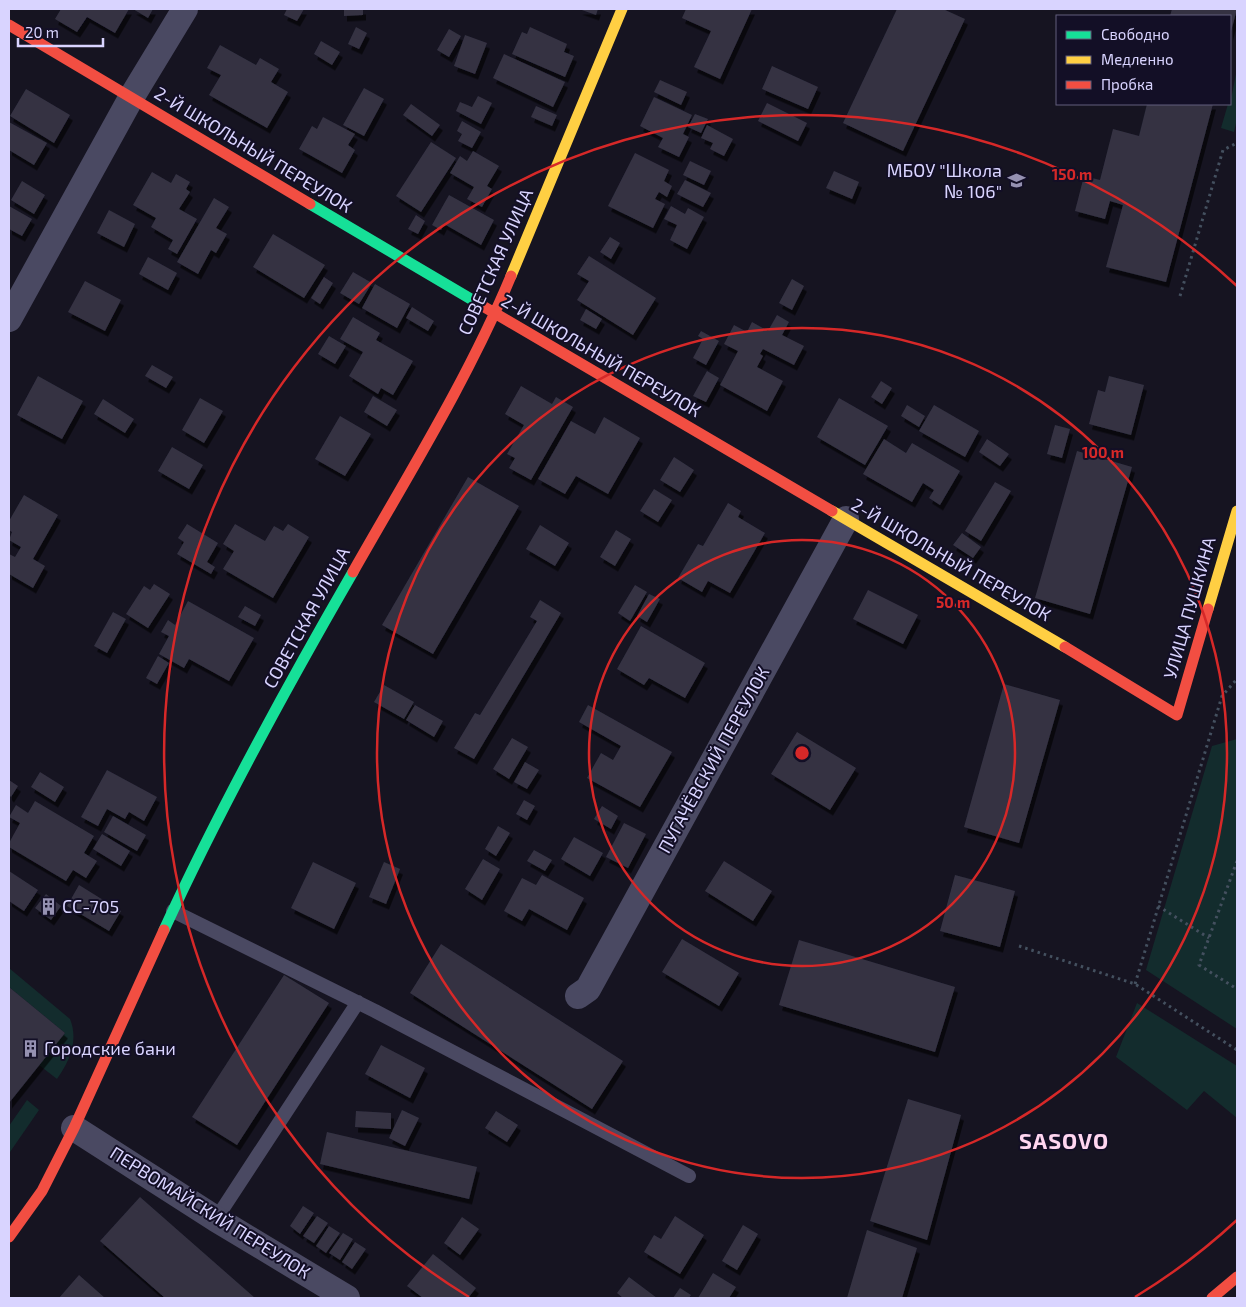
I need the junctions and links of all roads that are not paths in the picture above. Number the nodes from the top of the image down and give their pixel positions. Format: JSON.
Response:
{"nodes":[{"id":1,"x":185,"y":9,"type":"edge"},
{"id":2,"x":622,"y":9,"type":"edge"},
{"id":3,"x":9,"y":25,"type":"edge"},
{"id":4,"x":131,"y":98,"type":"junction"},
{"id":5,"x":495,"y":314,"type":"junction"},
{"id":6,"x":9,"y":319,"type":"edge"},
{"id":7,"x":1237,"y":511,"type":"edge"},
{"id":8,"x":846,"y":520,"type":"junction"},
{"id":9,"x":1177,"y":716,"type":"joint"},
{"id":10,"x":173,"y":911,"type":"junction"},
{"id":11,"x":578,"y":996,"type":"dead end"},
{"id":12,"x":358,"y":1002,"type":"junction"},
{"id":13,"x":74,"y":1128,"type":"junction"},
{"id":14,"x":689,"y":1176,"type":"dead end"},
{"id":15,"x":216,"y":1219,"type":"junction"},
{"id":16,"x":9,"y":1237,"type":"edge"},
{"id":17,"x":1237,"y":1277,"type":"edge"},
{"id":18,"x":347,"y":1298,"type":"edge"},
{"id":19,"x":1212,"y":1298,"type":"edge"}],
"edges":[{"from":1,"to":4,"type":"street"},
{"from":2,"to":5,"type":"street","name":"СОВЕТСКАЯ УЛИЦА"},
{"from":3,"to":4,"type":"street","name":"2-Й ШКОЛЬНЫЙ ПЕРЕУЛОК"},
{"from":4,"to":5,"type":"street","name":"2-Й ШКОЛЬНЫЙ ПЕРЕУЛОК"},
{"from":4,"to":6,"type":"street"},
{"from":5,"to":8,"type":"street","name":"2-Й ШКОЛЬНЫЙ ПЕРЕУЛОК"},
{"from":5,"to":10,"type":"street","name":"СОВЕТСКАЯ УЛИЦА"},
{"from":7,"to":9,"type":"street","name":"УЛИЦА ПУШКИНА"},
{"from":8,"to":9,"type":"street","name":"2-Й ШКОЛЬНЫЙ ПЕРЕУЛОК"},
{"from":8,"to":11,"type":"street","name":"ПУГАЧЁВСКИЙ ПЕРЕУЛОК"},
{"from":10,"to":12,"type":"lane"},
{"from":10,"to":13,"type":"street","name":"СОВЕТСКАЯ УЛИЦА"},
{"from":12,"to":14,"type":"lane"},
{"from":12,"to":15,"type":"lane"},
{"from":13,"to":15,"type":"street","name":"ПЕРВОМАЙСКИЙ ПЕРЕУЛОК"},
{"from":13,"to":16,"type":"street","name":"СОВЕТСКАЯ УЛИЦА"},
{"from":15,"to":18,"type":"street","name":"ПЕРВОМАЙСКИЙ ПЕРЕУЛОК"},
{"from":17,"to":19,"type":"street"}]}
